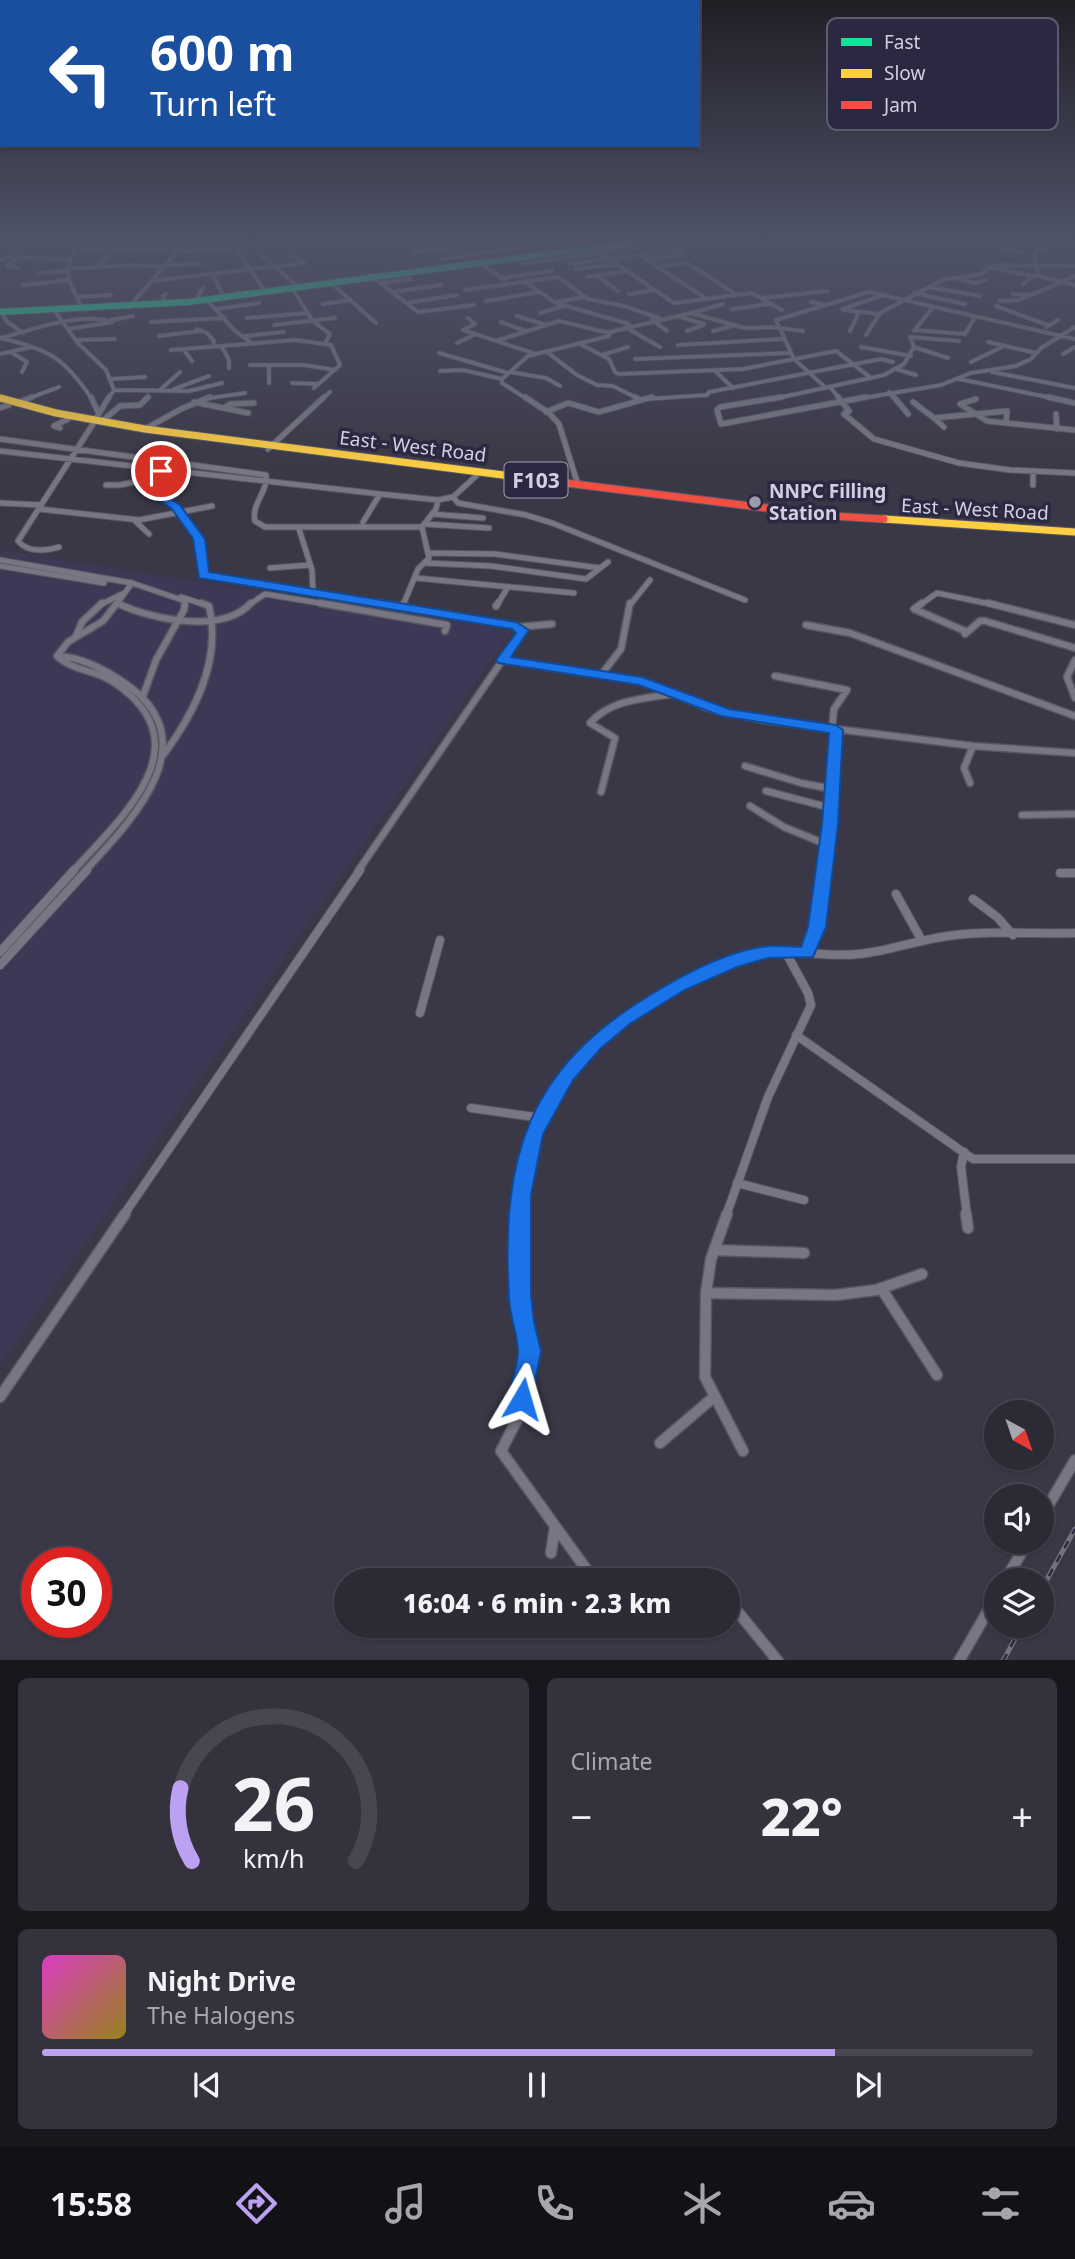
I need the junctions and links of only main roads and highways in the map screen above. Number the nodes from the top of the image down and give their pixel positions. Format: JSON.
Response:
{"nodes":[{"id":1,"x":5,"y":403,"type":"edge"},
{"id":2,"x":96,"y":420,"type":"junction"},
{"id":3,"x":270,"y":447,"type":"junction"},
{"id":4,"x":1075,"y":534,"type":"edge"}],
"edges":[{"from":1,"to":2,"type":"main road","name":"East - West Road","number":"F103"},
{"from":1,"to":2,"type":"main road","name":"East - West Road","number":"F103"},
{"from":2,"to":3,"type":"main road","name":"East - West Road","number":"F103"},
{"from":2,"to":3,"type":"main road","name":"East - West Road","number":"F103"},
{"from":3,"to":4,"type":"main road","name":"East - West Road","number":"F103"},
{"from":3,"to":4,"type":"main road","name":"East - West Road","number":"F103"}]}
